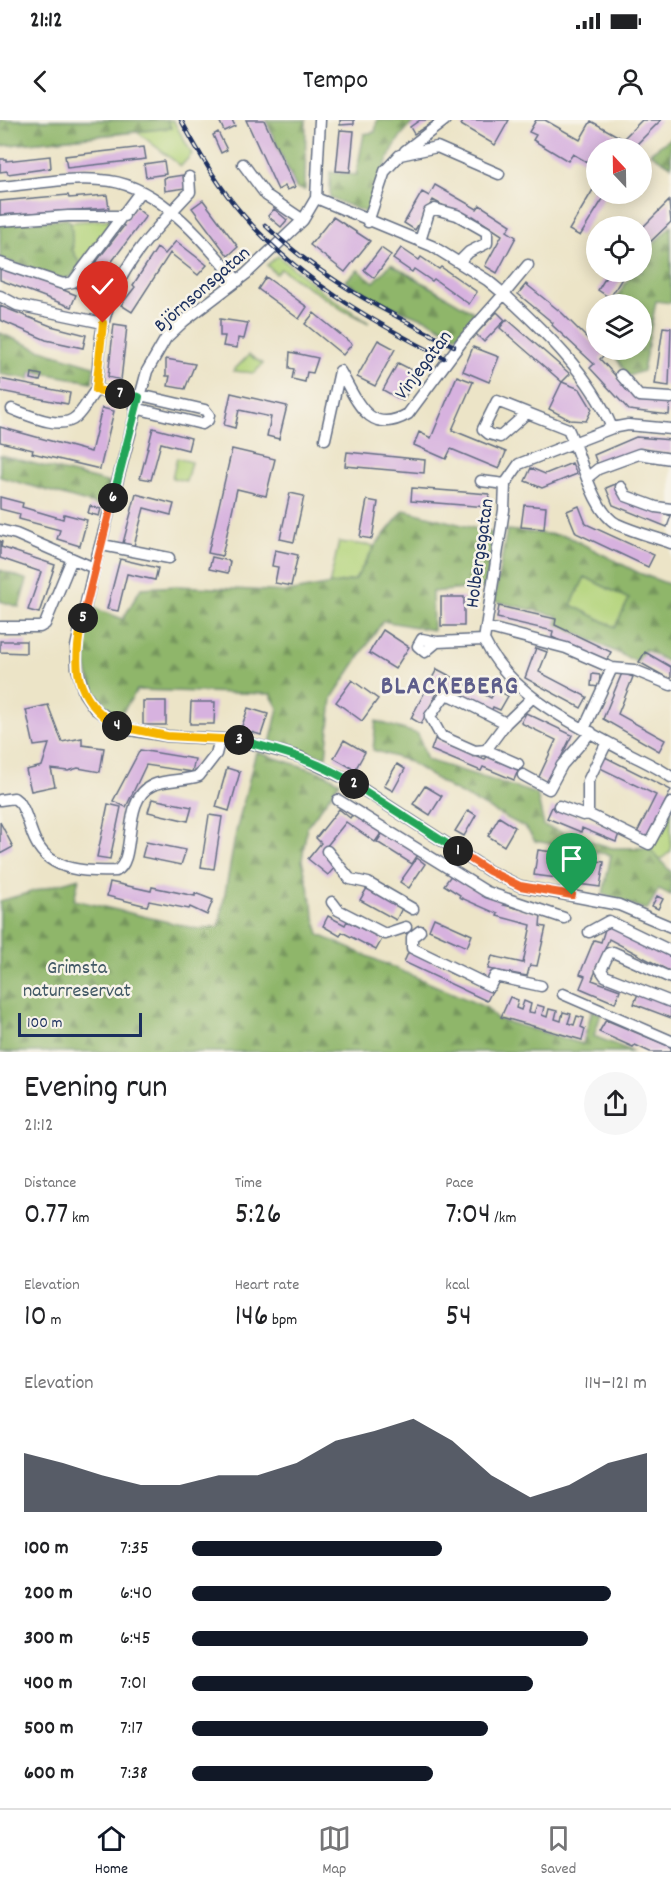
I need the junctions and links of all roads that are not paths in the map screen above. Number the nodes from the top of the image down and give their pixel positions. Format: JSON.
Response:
{"nodes":[{"id":1,"x":320,"y":120,"type":"edge"},
{"id":2,"x":445,"y":120,"type":"edge"},
{"id":3,"x":400,"y":155,"type":"junction"},
{"id":4,"x":243,"y":164,"type":"dead end"},
{"id":5,"x":499,"y":174,"type":"dead end"},
{"id":6,"x":189,"y":177,"type":"dead end"},
{"id":7,"x":0,"y":187,"type":"edge"},
{"id":8,"x":140,"y":192,"type":"junction"},
{"id":9,"x":316,"y":198,"type":"junction"},
{"id":10,"x":171,"y":212,"type":"junction"},
{"id":11,"x":124,"y":216,"type":"junction"},
{"id":12,"x":303,"y":220,"type":"junction"},
{"id":13,"x":0,"y":221,"type":"edge"},
{"id":14,"x":368,"y":222,"type":"junction"},
{"id":15,"x":420,"y":240,"type":"junction"},
{"id":16,"x":459,"y":262,"type":"junction"},
{"id":17,"x":0,"y":263,"type":"edge"},
{"id":18,"x":528,"y":265,"type":"dead end"},
{"id":19,"x":238,"y":281,"type":"junction"},
{"id":20,"x":504,"y":294,"type":"junction"},
{"id":21,"x":0,"y":296,"type":"edge"},
{"id":22,"x":103,"y":323,"type":"junction"},
{"id":23,"x":621,"y":375,"type":"dead end"},
{"id":24,"x":96,"y":390,"type":"junction"},
{"id":25,"x":671,"y":398,"type":"edge"},
{"id":26,"x":138,"y":400,"type":"junction"},
{"id":27,"x":12,"y":409,"type":"dead end"},
{"id":28,"x":527,"y":413,"type":"dead end"},
{"id":29,"x":612,"y":428,"type":"junction"},
{"id":30,"x":671,"y":429,"type":"edge"},
{"id":31,"x":325,"y":439,"type":"dead end"},
{"id":32,"x":575,"y":442,"type":"junction"},
{"id":33,"x":671,"y":459,"type":"edge"},
{"id":34,"x":588,"y":477,"type":"junction"},
{"id":35,"x":481,"y":481,"type":"dead end"},
{"id":36,"x":505,"y":484,"type":"junction"},
{"id":37,"x":621,"y":487,"type":"dead end"},
{"id":38,"x":671,"y":508,"type":"edge"},
{"id":39,"x":0,"y":530,"type":"edge"},
{"id":40,"x":671,"y":541,"type":"edge"},
{"id":41,"x":102,"y":545,"type":"junction"},
{"id":42,"x":170,"y":558,"type":"dead end"},
{"id":43,"x":71,"y":561,"type":"junction"},
{"id":44,"x":94,"y":568,"type":"junction"},
{"id":45,"x":0,"y":627,"type":"edge"},
{"id":46,"x":486,"y":627,"type":"junction"},
{"id":47,"x":484,"y":640,"type":"junction"},
{"id":48,"x":437,"y":642,"type":"dead end"},
{"id":49,"x":612,"y":668,"type":"junction"},
{"id":50,"x":671,"y":685,"type":"edge"},
{"id":51,"x":533,"y":696,"type":"junction"},
{"id":52,"x":506,"y":723,"type":"junction"},
{"id":53,"x":587,"y":730,"type":"junction"},
{"id":54,"x":219,"y":739,"type":"junction"},
{"id":55,"x":607,"y":741,"type":"junction"},
{"id":56,"x":486,"y":750,"type":"junction"},
{"id":57,"x":670,"y":774,"type":"edge"},
{"id":58,"x":0,"y":800,"type":"edge"},
{"id":59,"x":338,"y":800,"type":"dead end"},
{"id":60,"x":671,"y":803,"type":"edge"},
{"id":61,"x":559,"y":806,"type":"dead end"},
{"id":62,"x":588,"y":814,"type":"junction"},
{"id":63,"x":327,"y":851,"type":"dead end"},
{"id":64,"x":332,"y":902,"type":"dead end"},
{"id":65,"x":413,"y":909,"type":"dead end"},
{"id":66,"x":564,"y":918,"type":"dead end"},
{"id":67,"x":406,"y":927,"type":"dead end"},
{"id":68,"x":671,"y":927,"type":"edge"},
{"id":69,"x":420,"y":931,"type":"dead end"},
{"id":70,"x":590,"y":932,"type":"dead end"},
{"id":71,"x":671,"y":951,"type":"edge"},
{"id":72,"x":671,"y":978,"type":"edge"},
{"id":73,"x":541,"y":986,"type":"dead end"},
{"id":74,"x":563,"y":994,"type":"dead end"},
{"id":75,"x":671,"y":1002,"type":"edge"},
{"id":76,"x":671,"y":1041,"type":"edge"}],
"edges":[{"from":1,"to":9,"type":"street","name":"Björnsonsgatan"},
{"from":2,"to":3,"type":"street"},
{"from":3,"to":5,"type":"street"},
{"from":3,"to":14,"type":"street"},
{"from":4,"to":12,"type":"street"},
{"from":6,"to":10,"type":"street"},
{"from":7,"to":8,"type":"street"},
{"from":8,"to":10,"type":"street"},
{"from":8,"to":11,"type":"street"},
{"from":9,"to":12,"type":"street","name":"Björnsonsgatan"},
{"from":9,"to":14,"type":"street"},
{"from":10,"to":19,"type":"street"},
{"from":10,"to":22,"type":"street"},
{"from":11,"to":13,"type":"street"},
{"from":11,"to":17,"type":"street"},
{"from":12,"to":19,"type":"street","name":"Björnsonsgatan"},
{"from":14,"to":15,"type":"street"},
{"from":15,"to":16,"type":"street"},
{"from":15,"to":16,"type":"street"},
{"from":16,"to":20,"type":"street"},
{"from":18,"to":20,"type":"street"},
{"from":19,"to":26,"type":"street","name":"Björnsonsgatan"},
{"from":20,"to":29,"type":"street"},
{"from":20,"to":31,"type":"street","name":"Vinjegatan"},
{"from":21,"to":22,"type":"street"},
{"from":22,"to":24,"type":"street"},
{"from":23,"to":25,"type":"street"},
{"from":24,"to":26,"type":"street"},
{"from":24,"to":27,"type":"street"},
{"from":26,"to":26,"type":"street"},
{"from":26,"to":41,"type":"street","name":"Björnsonsgatan"},
{"from":28,"to":32,"type":"street"},
{"from":29,"to":30,"type":"street","name":"Holbergsgatan"},
{"from":29,"to":32,"type":"street","name":"Holbergsgatan"},
{"from":32,"to":34,"type":"street"},
{"from":32,"to":36,"type":"street","name":"Holbergsgatan"},
{"from":33,"to":34,"type":"street"},
{"from":34,"to":40,"type":"street"},
{"from":35,"to":36,"type":"street","name":"Holbergsgatan"},
{"from":36,"to":46,"type":"street","name":"Holbergsgatan"},
{"from":37,"to":38,"type":"street"},
{"from":39,"to":43,"type":"street"},
{"from":41,"to":42,"type":"street"},
{"from":41,"to":44,"type":"street","name":"Björnsonsgatan"},
{"from":43,"to":44,"type":"street"},
{"from":43,"to":45,"type":"street"},
{"from":44,"to":54,"type":"street","name":"Björnsonsgatan"},
{"from":46,"to":47,"type":"street","name":"Holbergsgatan"},
{"from":46,"to":49,"type":"street","name":"Holbergsgatan"},
{"from":47,"to":48,"type":"street"},
{"from":47,"to":51,"type":"street"},
{"from":49,"to":50,"type":"street","name":"Holbergsgatan"},
{"from":49,"to":53,"type":"street"},
{"from":51,"to":52,"type":"street"},
{"from":51,"to":53,"type":"street"},
{"from":52,"to":56,"type":"street"},
{"from":52,"to":56,"type":"street"},
{"from":53,"to":55,"type":"street"},
{"from":53,"to":56,"type":"street"},
{"from":54,"to":58,"type":"street"},
{"from":54,"to":68,"type":"street","name":"Björnsonsgatan"},
{"from":55,"to":57,"type":"street"},
{"from":55,"to":62,"type":"street"},
{"from":59,"to":66,"type":"street"},
{"from":60,"to":62,"type":"street"},
{"from":61,"to":62,"type":"street"},
{"from":63,"to":65,"type":"street"},
{"from":64,"to":67,"type":"street"},
{"from":69,"to":73,"type":"street"},
{"from":70,"to":71,"type":"street"},
{"from":72,"to":75,"type":"street"},
{"from":74,"to":76,"type":"street"}]}
